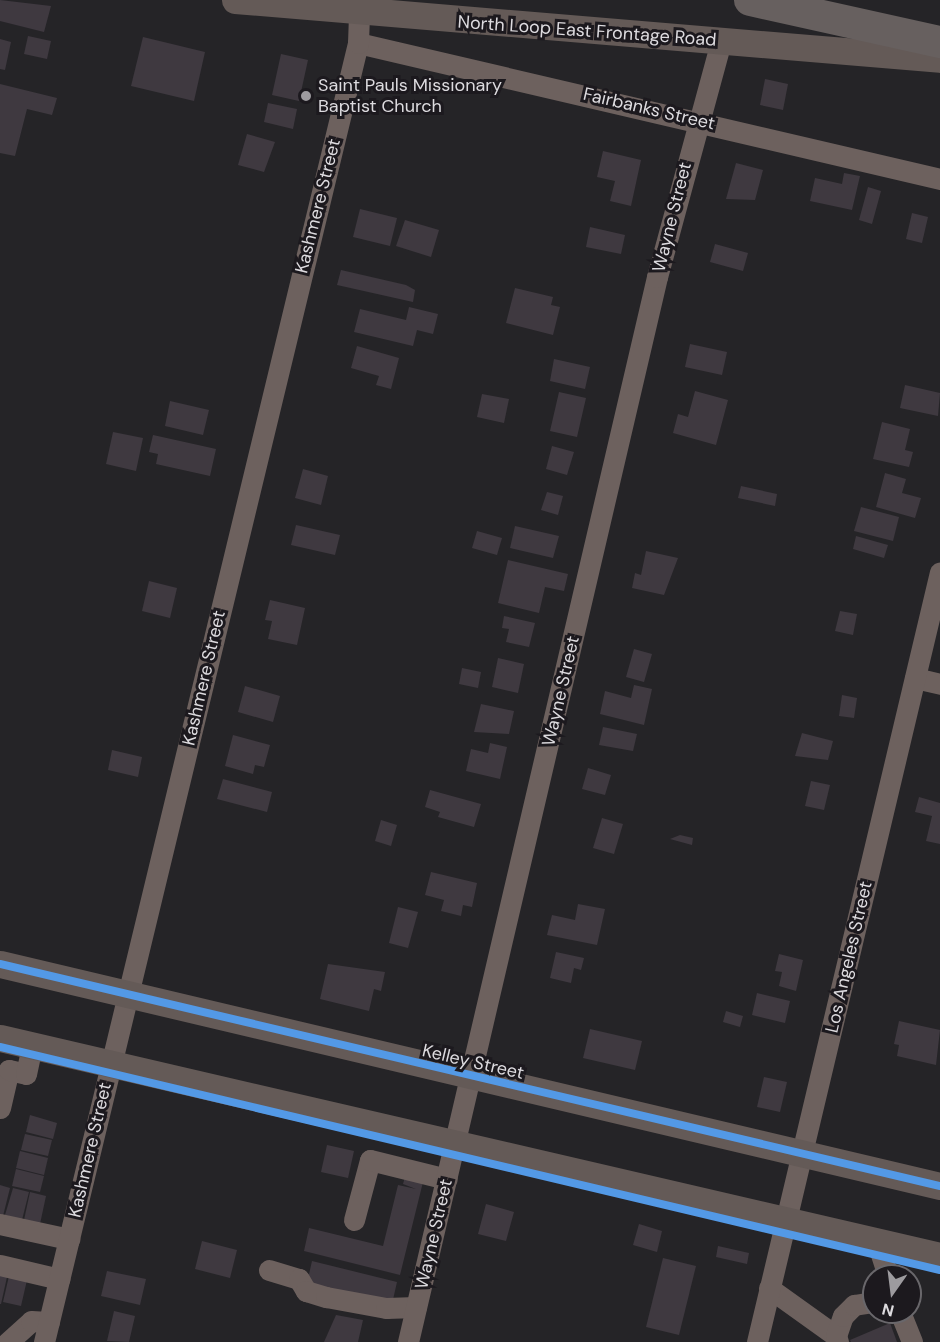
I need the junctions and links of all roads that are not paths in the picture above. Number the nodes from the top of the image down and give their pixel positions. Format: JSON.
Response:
{"nodes":[{"id":1,"x":235,"y":0,"type":"edge"},
{"id":2,"x":750,"y":0,"type":"edge"},
{"id":3,"x":359,"y":13,"type":"junction"},
{"id":4,"x":721,"y":41,"type":"junction"},
{"id":5,"x":940,"y":42,"type":"edge"},
{"id":6,"x":358,"y":43,"type":"junction"},
{"id":7,"x":940,"y":59,"type":"edge"},
{"id":8,"x":696,"y":121,"type":"junction"},
{"id":9,"x":940,"y":179,"type":"edge"},
{"id":10,"x":940,"y":572,"type":"edge"},
{"id":11,"x":915,"y":678,"type":"junction"},
{"id":12,"x":940,"y":684,"type":"edge"},
{"id":13,"x":0,"y":964,"type":"edge"},
{"id":14,"x":128,"y":995,"type":"junction"},
{"id":15,"x":0,"y":1038,"type":"edge"},
{"id":16,"x":32,"y":1046,"type":"junction"},
{"id":17,"x":110,"y":1065,"type":"junction"},
{"id":18,"x":471,"y":1077,"type":"junction"},
{"id":19,"x":0,"y":1108,"type":"edge"},
{"id":20,"x":454,"y":1147,"type":"junction"},
{"id":21,"x":803,"y":1152,"type":"junction"},
{"id":22,"x":421,"y":1177,"type":"junction"},
{"id":23,"x":940,"y":1186,"type":"edge"},
{"id":24,"x":354,"y":1220,"type":"dead end"},
{"id":25,"x":785,"y":1222,"type":"junction"},
{"id":26,"x":0,"y":1224,"type":"edge"},
{"id":27,"x":69,"y":1239,"type":"junction"},
{"id":28,"x":877,"y":1242,"type":"junction"},
{"id":29,"x":940,"y":1256,"type":"edge"},
{"id":30,"x":884,"y":1264,"type":"edge"},
{"id":31,"x":0,"y":1265,"type":"edge"},
{"id":32,"x":269,"y":1270,"type":"dead end"},
{"id":33,"x":59,"y":1279,"type":"junction"},
{"id":34,"x":769,"y":1288,"type":"junction"},
{"id":35,"x":862,"y":1304,"type":"edge"},
{"id":36,"x":416,"y":1307,"type":"junction"},
{"id":37,"x":905,"y":1324,"type":"edge"},
{"id":38,"x":47,"y":1332,"type":"edge"},
{"id":39,"x":0,"y":1339,"type":"edge"},
{"id":40,"x":837,"y":1339,"type":"edge"},
{"id":41,"x":8,"y":1342,"type":"edge"},
{"id":42,"x":408,"y":1342,"type":"edge"},
{"id":43,"x":756,"y":1342,"type":"edge"},
{"id":44,"x":912,"y":1342,"type":"edge"}],
"edges":[{"from":1,"to":3,"type":"main road","name":"North Loop East Frontage Road"},
{"from":2,"to":5,"type":"highway"},
{"from":3,"to":4,"type":"main road","name":"North Loop East Frontage Road"},
{"from":3,"to":6,"type":"street","name":"Kashmere Street"},
{"from":4,"to":7,"type":"main road","name":"North Loop East Frontage Road"},
{"from":4,"to":8,"type":"street","name":"Wayne Street"},
{"from":6,"to":8,"type":"street","name":"Fairbanks Street"},
{"from":6,"to":14,"type":"street","name":"Kashmere Street"},
{"from":8,"to":9,"type":"street","name":"Fairbanks Street"},
{"from":8,"to":18,"type":"street","name":"Wayne Street"},
{"from":10,"to":11,"type":"street","name":"Los Angeles Street"},
{"from":11,"to":12,"type":"street"},
{"from":11,"to":21,"type":"street","name":"Los Angeles Street"},
{"from":13,"to":14,"type":"main road","name":"Kelley Street"},
{"from":14,"to":17,"type":"street","name":"Kashmere Street"},
{"from":14,"to":18,"type":"main road","name":"Kelley Street"},
{"from":15,"to":16,"type":"main road"},
{"from":16,"to":17,"type":"main road"},
{"from":16,"to":19,"type":"street"},
{"from":17,"to":20,"type":"main road"},
{"from":17,"to":27,"type":"street","name":"Kashmere Street"},
{"from":18,"to":20,"type":"street","name":"Wayne Street"},
{"from":18,"to":21,"type":"main road","name":"Kelley Street"},
{"from":20,"to":22,"type":"street","name":"Wayne Street"},
{"from":20,"to":25,"type":"main road"},
{"from":21,"to":23,"type":"main road","name":"Kelley Street"},
{"from":21,"to":25,"type":"street","name":"Los Angeles Street"},
{"from":22,"to":24,"type":"street"},
{"from":22,"to":36,"type":"street","name":"Wayne Street"},
{"from":25,"to":28,"type":"main road"},
{"from":25,"to":34,"type":"street","name":"Los Angeles Street"},
{"from":26,"to":27,"type":"street"},
{"from":27,"to":33,"type":"street","name":"Kashmere Street"},
{"from":28,"to":29,"type":"main road"},
{"from":28,"to":30,"type":"street"},
{"from":31,"to":33,"type":"street"},
{"from":32,"to":36,"type":"street"},
{"from":33,"to":38,"type":"street","name":"Kashmere Street"},
{"from":34,"to":40,"type":"street"},
{"from":34,"to":43,"type":"street","name":"Los Angeles Street"},
{"from":35,"to":40,"type":"street"},
{"from":36,"to":42,"type":"street","name":"Wayne Street"},
{"from":37,"to":44,"type":"street"},
{"from":38,"to":41,"type":"street"},
{"from":39,"to":41,"type":"street"}]}
